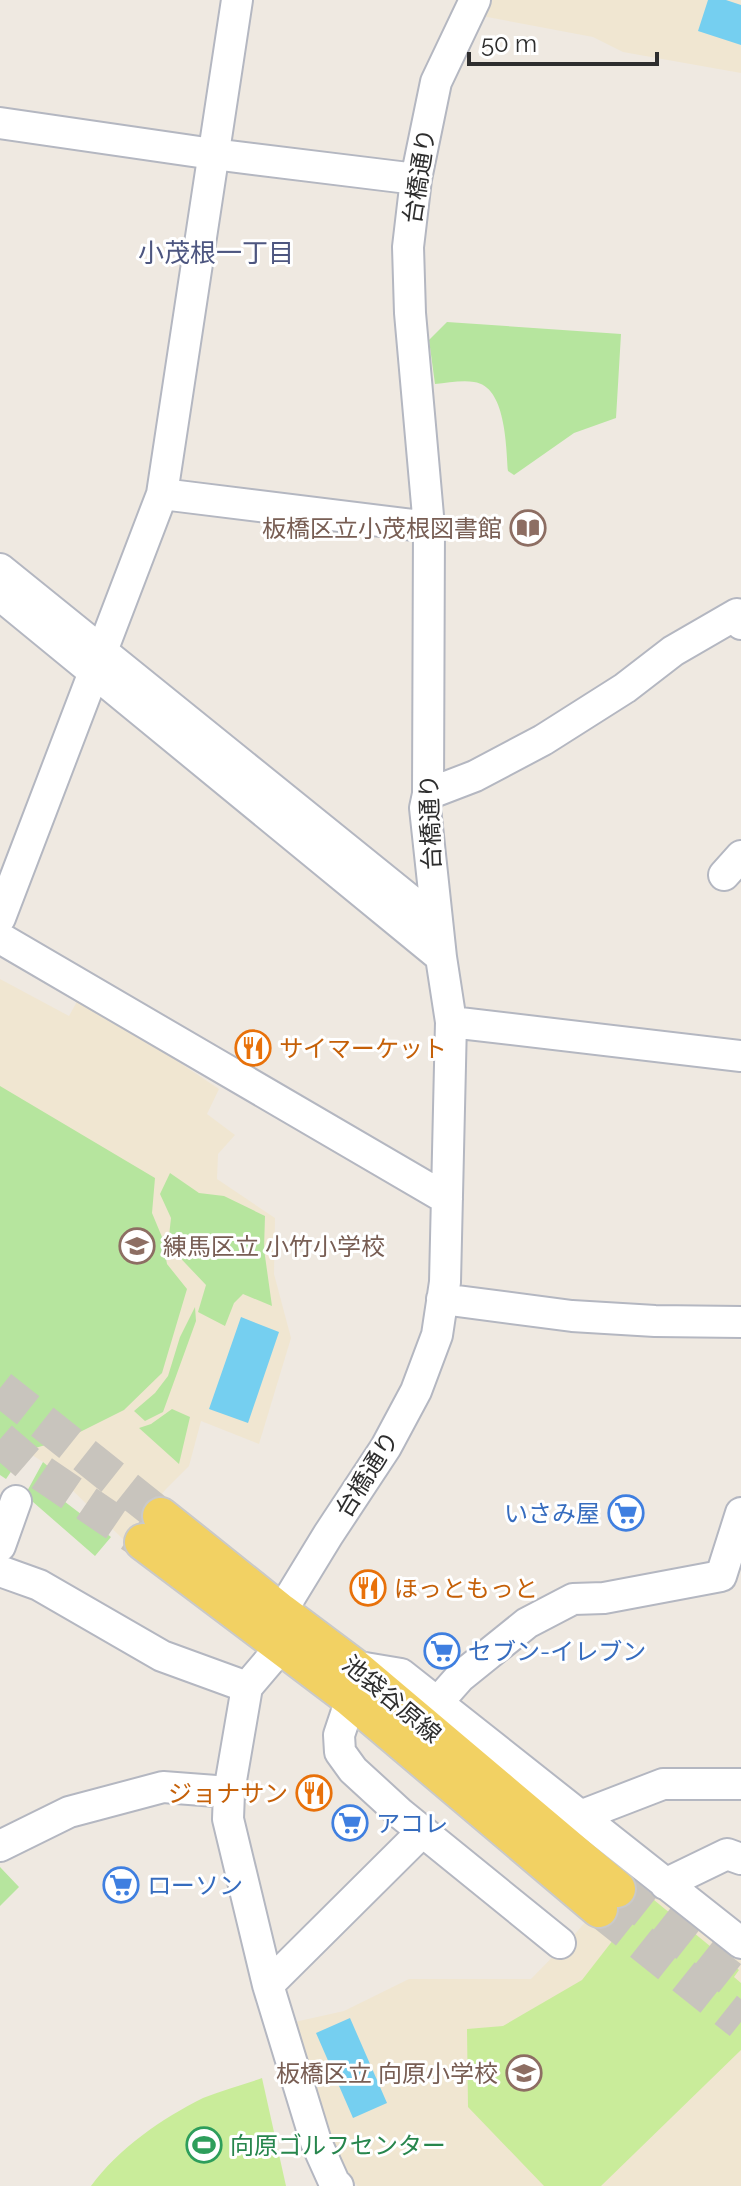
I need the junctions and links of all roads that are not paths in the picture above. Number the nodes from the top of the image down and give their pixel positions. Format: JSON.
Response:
{"nodes":[{"id":1,"x":237,"y":0,"type":"edge"},
{"id":2,"x":475,"y":0,"type":"edge"},
{"id":3,"x":0,"y":123,"type":"edge"},
{"id":4,"x":213,"y":154,"type":"junction"},
{"id":5,"x":416,"y":179,"type":"junction"},
{"id":6,"x":162,"y":494,"type":"junction"},
{"id":7,"x":429,"y":527,"type":"junction"},
{"id":8,"x":0,"y":569,"type":"edge"},
{"id":9,"x":0,"y":595,"type":"edge"},
{"id":10,"x":741,"y":624,"type":"edge"},
{"id":11,"x":98,"y":664,"type":"junction"},
{"id":12,"x":428,"y":794,"type":"junction"},
{"id":13,"x":0,"y":918,"type":"edge"},
{"id":14,"x":437,"y":922,"type":"junction"},
{"id":15,"x":0,"y":938,"type":"edge"},
{"id":16,"x":441,"y":957,"type":"junction"},
{"id":17,"x":451,"y":1022,"type":"junction"},
{"id":18,"x":741,"y":1056,"type":"edge"},
{"id":19,"x":447,"y":1199,"type":"junction"},
{"id":20,"x":442,"y":1299,"type":"junction"},
{"id":21,"x":741,"y":1322,"type":"edge"},
{"id":22,"x":16,"y":1501,"type":"dead end"},
{"id":23,"x":741,"y":1513,"type":"edge"},
{"id":24,"x":152,"y":1529,"type":"tunnel mouth"},
{"id":25,"x":0,"y":1546,"type":"edge"},
{"id":26,"x":0,"y":1571,"type":"edge"},
{"id":27,"x":731,"y":1583,"type":"edge"},
{"id":28,"x":281,"y":1630,"type":"junction"},
{"id":29,"x":352,"y":1682,"type":"junction"},
{"id":30,"x":247,"y":1687,"type":"junction"},
{"id":31,"x":437,"y":1703,"type":"junction"},
{"id":32,"x":741,"y":1784,"type":"edge"},
{"id":33,"x":229,"y":1792,"type":"junction"},
{"id":34,"x":580,"y":1816,"type":"junction"},
{"id":35,"x":422,"y":1832,"type":"junction"},
{"id":36,"x":0,"y":1846,"type":"edge"},
{"id":37,"x":741,"y":1859,"type":"edge"},
{"id":38,"x":665,"y":1884,"type":"junction"},
{"id":39,"x":608,"y":1899,"type":"tunnel mouth"},
{"id":40,"x":560,"y":1943,"type":"dead end"},
{"id":41,"x":741,"y":1943,"type":"edge"},
{"id":42,"x":268,"y":1985,"type":"junction"},
{"id":43,"x":338,"y":2186,"type":"edge"}],
"edges":[{"from":1,"to":4,"type":"street"},
{"from":2,"to":5,"type":"street","name":"台橋通り"},
{"from":3,"to":4,"type":"street"},
{"from":4,"to":5,"type":"street"},
{"from":4,"to":6,"type":"street"},
{"from":5,"to":7,"type":"street","name":"台橋通り"},
{"from":6,"to":7,"type":"street"},
{"from":6,"to":11,"type":"street"},
{"from":7,"to":12,"type":"street","name":"台橋通り"},
{"from":8,"to":11,"type":"street"},
{"from":9,"to":11,"type":"street"},
{"from":10,"to":12,"type":"street"},
{"from":11,"to":13,"type":"street"},
{"from":11,"to":14,"type":"street"},
{"from":11,"to":16,"type":"street"},
{"from":12,"to":14,"type":"street","name":"台橋通り"},
{"from":14,"to":16,"type":"street","name":"台橋通り"},
{"from":15,"to":19,"type":"street"},
{"from":16,"to":17,"type":"street","name":"台橋通り"},
{"from":17,"to":18,"type":"street"},
{"from":17,"to":19,"type":"street","name":"台橋通り"},
{"from":19,"to":20,"type":"street","name":"台橋通り"},
{"from":20,"to":21,"type":"street"},
{"from":20,"to":28,"type":"street","name":"台橋通り"},
{"from":22,"to":25,"type":"street"},
{"from":23,"to":27,"type":"street"},
{"from":24,"to":28,"type":"main road","name":"池袋谷原線"},
{"from":26,"to":30,"type":"street"},
{"from":27,"to":31,"type":"street"},
{"from":28,"to":29,"type":"main road","name":"池袋谷原線"},
{"from":28,"to":30,"type":"street","name":"台橋通り"},
{"from":29,"to":31,"type":"street"},
{"from":29,"to":35,"type":"street"},
{"from":29,"to":39,"type":"main road","name":"池袋谷原線"},
{"from":30,"to":33,"type":"street"},
{"from":31,"to":34,"type":"street"},
{"from":32,"to":34,"type":"street"},
{"from":33,"to":36,"type":"street"},
{"from":33,"to":42,"type":"street"},
{"from":34,"to":38,"type":"street"},
{"from":35,"to":40,"type":"street"},
{"from":35,"to":42,"type":"street"},
{"from":37,"to":38,"type":"street"},
{"from":38,"to":41,"type":"street"},
{"from":42,"to":43,"type":"street"}]}
